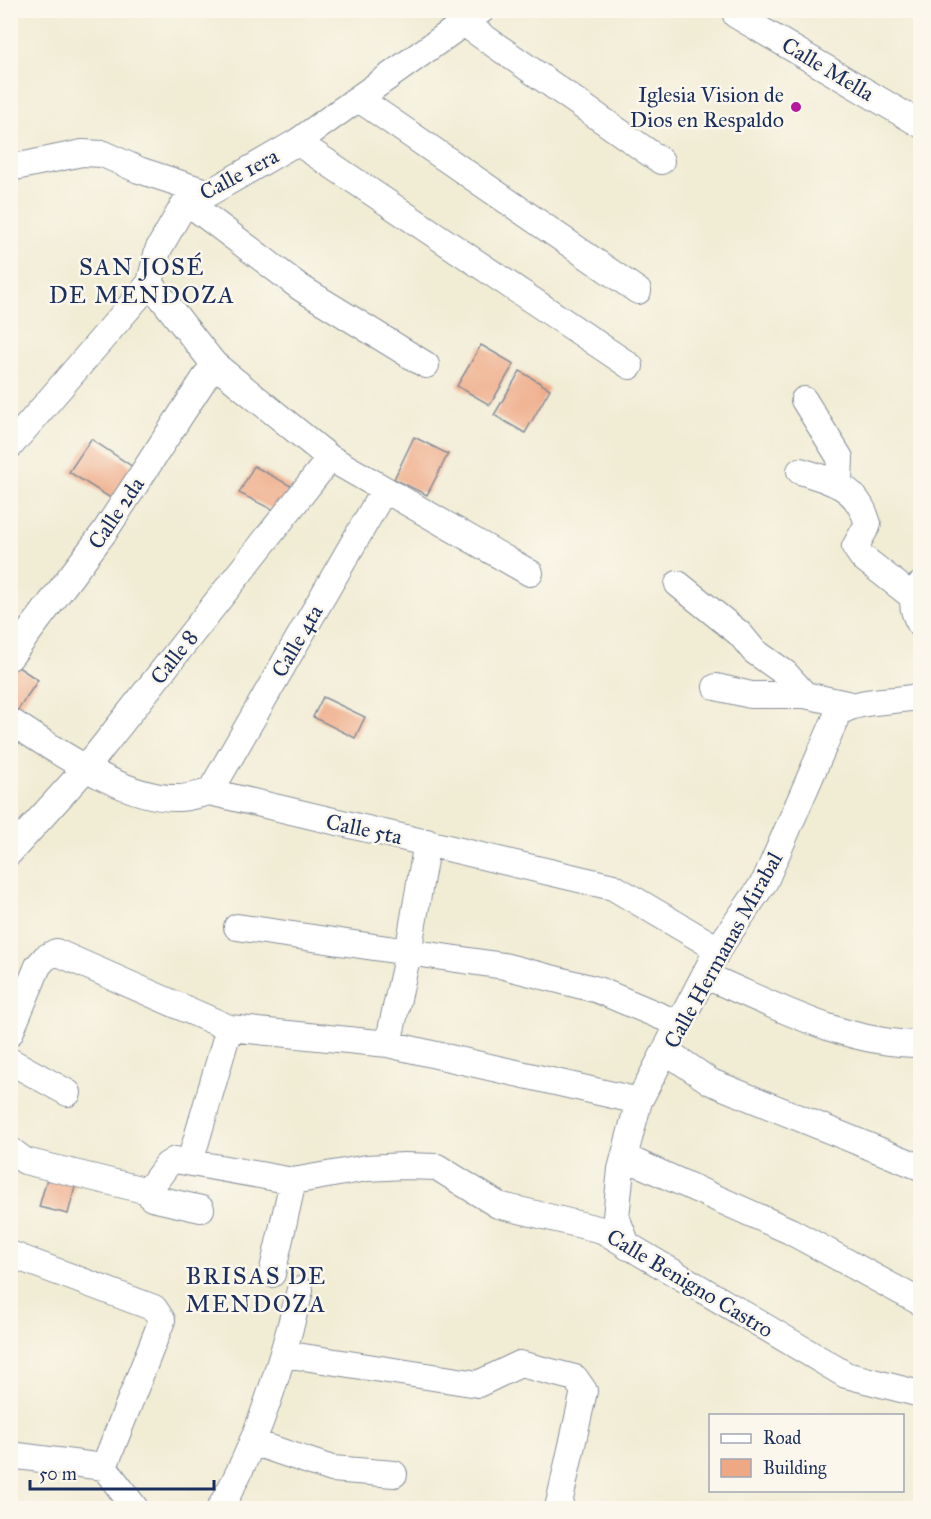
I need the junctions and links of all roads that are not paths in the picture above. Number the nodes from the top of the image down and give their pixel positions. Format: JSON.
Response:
{"nodes":[{"id":1,"x":736,"y":15,"type":"dead end"},
{"id":2,"x":473,"y":17,"type":"edge"},
{"id":3,"x":359,"y":99,"type":"junction"},
{"id":4,"x":921,"y":123,"type":"edge"},
{"id":5,"x":297,"y":142,"type":"junction"},
{"id":6,"x":661,"y":161,"type":"dead end"},
{"id":7,"x":10,"y":168,"type":"edge"},
{"id":8,"x":198,"y":197,"type":"junction"},
{"id":9,"x":150,"y":283,"type":"junction"},
{"id":10,"x":638,"y":291,"type":"dead end"},
{"id":11,"x":214,"y":364,"type":"junction"},
{"id":12,"x":426,"y":365,"type":"dead end"},
{"id":13,"x":630,"y":366,"type":"dead end"},
{"id":14,"x":804,"y":400,"type":"dead end"},
{"id":15,"x":10,"y":446,"type":"edge"},
{"id":16,"x":330,"y":458,"type":"junction"},
{"id":17,"x":800,"y":471,"type":"dead end"},
{"id":18,"x":839,"y":483,"type":"junction"},
{"id":19,"x":384,"y":490,"type":"junction"},
{"id":20,"x":530,"y":573,"type":"dead end"},
{"id":21,"x":678,"y":584,"type":"dead end"},
{"id":22,"x":917,"y":591,"type":"edge"},
{"id":23,"x":921,"y":624,"type":"edge"},
{"id":24,"x":10,"y":657,"type":"edge"},
{"id":25,"x":716,"y":687,"type":"dead end"},
{"id":26,"x":805,"y":694,"type":"junction"},
{"id":27,"x":921,"y":696,"type":"edge"},
{"id":28,"x":851,"y":705,"type":"junction"},
{"id":29,"x":10,"y":721,"type":"edge"},
{"id":30,"x":86,"y":768,"type":"junction"},
{"id":31,"x":210,"y":792,"type":"junction"},
{"id":32,"x":427,"y":842,"type":"junction"},
{"id":33,"x":10,"y":852,"type":"edge"},
{"id":34,"x":237,"y":927,"type":"dead end"},
{"id":35,"x":718,"y":949,"type":"junction"},
{"id":36,"x":408,"y":953,"type":"junction"},
{"id":37,"x":706,"y":976,"type":"junction"},
{"id":38,"x":679,"y":1024,"type":"junction"},
{"id":39,"x":229,"y":1028,"type":"junction"},
{"id":40,"x":10,"y":1033,"type":"edge"},
{"id":41,"x":388,"y":1044,"type":"junction"},
{"id":42,"x":921,"y":1044,"type":"edge"},
{"id":43,"x":666,"y":1051,"type":"junction"},
{"id":44,"x":10,"y":1061,"type":"edge"},
{"id":45,"x":68,"y":1093,"type":"dead end"},
{"id":46,"x":639,"y":1101,"type":"junction"},
{"id":47,"x":10,"y":1150,"type":"edge"},
{"id":48,"x":624,"y":1157,"type":"junction"},
{"id":49,"x":183,"y":1161,"type":"junction"},
{"id":50,"x":921,"y":1167,"type":"edge"},
{"id":51,"x":292,"y":1181,"type":"junction"},
{"id":52,"x":148,"y":1191,"type":"junction"},
{"id":53,"x":201,"y":1209,"type":"dead end"},
{"id":54,"x":628,"y":1247,"type":"junction"},
{"id":55,"x":10,"y":1254,"type":"edge"},
{"id":56,"x":272,"y":1274,"type":"dead end"},
{"id":57,"x":300,"y":1290,"type":"dead end"},
{"id":58,"x":921,"y":1302,"type":"edge"},
{"id":59,"x":284,"y":1354,"type":"junction"},
{"id":60,"x":921,"y":1394,"type":"edge"},
{"id":61,"x":252,"y":1442,"type":"junction"},
{"id":62,"x":10,"y":1455,"type":"edge"},
{"id":63,"x":104,"y":1467,"type":"junction"},
{"id":64,"x":394,"y":1474,"type":"dead end"},
{"id":65,"x":135,"y":1509,"type":"edge"},
{"id":66,"x":220,"y":1509,"type":"edge"},
{"id":67,"x":558,"y":1509,"type":"edge"}],
"edges":[{"from":1,"to":4,"type":"street","name":"Calle Mella"},
{"from":2,"to":3,"type":"street","name":"Calle 1era"},
{"from":2,"to":6,"type":"street"},
{"from":3,"to":5,"type":"street","name":"Calle 1era"},
{"from":3,"to":10,"type":"street"},
{"from":5,"to":8,"type":"street","name":"Calle 1era"},
{"from":5,"to":13,"type":"street"},
{"from":7,"to":8,"type":"street"},
{"from":8,"to":9,"type":"street","name":"Calle 1era"},
{"from":8,"to":12,"type":"street"},
{"from":9,"to":11,"type":"street"},
{"from":9,"to":15,"type":"street","name":"Calle 1era"},
{"from":11,"to":16,"type":"street"},
{"from":11,"to":24,"type":"street","name":"Calle 2da"},
{"from":14,"to":18,"type":"street"},
{"from":16,"to":19,"type":"street"},
{"from":16,"to":30,"type":"street","name":"Calle 8"},
{"from":17,"to":18,"type":"street"},
{"from":18,"to":22,"type":"street"},
{"from":19,"to":20,"type":"street"},
{"from":19,"to":31,"type":"street","name":"Calle 4ta"},
{"from":21,"to":26,"type":"street"},
{"from":22,"to":23,"type":"street"},
{"from":25,"to":26,"type":"street"},
{"from":26,"to":28,"type":"street"},
{"from":27,"to":28,"type":"street"},
{"from":28,"to":35,"type":"street","name":"Calle Hermanas Mirabal"},
{"from":29,"to":30,"type":"street","name":"Calle 5ta"},
{"from":30,"to":31,"type":"street","name":"Calle 5ta"},
{"from":30,"to":33,"type":"street","name":"Calle 8"},
{"from":31,"to":32,"type":"street","name":"Calle 5ta"},
{"from":32,"to":35,"type":"street","name":"Calle 5ta"},
{"from":32,"to":36,"type":"street"},
{"from":34,"to":36,"type":"street"},
{"from":35,"to":37,"type":"street","name":"Calle Hermanas Mirabal"},
{"from":36,"to":38,"type":"street"},
{"from":36,"to":41,"type":"street"},
{"from":37,"to":38,"type":"street","name":"Calle Hermanas Mirabal"},
{"from":37,"to":42,"type":"street"},
{"from":38,"to":43,"type":"street","name":"Calle Hermanas Mirabal"},
{"from":39,"to":40,"type":"street"},
{"from":39,"to":41,"type":"street"},
{"from":39,"to":49,"type":"street"},
{"from":41,"to":46,"type":"street"},
{"from":43,"to":46,"type":"street","name":"Calle Hermanas Mirabal"},
{"from":43,"to":50,"type":"street"},
{"from":44,"to":45,"type":"street"},
{"from":46,"to":48,"type":"street","name":"Calle Hermanas Mirabal"},
{"from":47,"to":52,"type":"street"},
{"from":48,"to":54,"type":"street","name":"Calle Hermanas Mirabal"},
{"from":48,"to":58,"type":"street"},
{"from":49,"to":51,"type":"street","name":"Calle Benigno Castro"},
{"from":49,"to":52,"type":"street"},
{"from":51,"to":54,"type":"street","name":"Calle Benigno Castro"},
{"from":51,"to":56,"type":"street"},
{"from":52,"to":53,"type":"street"},
{"from":54,"to":60,"type":"street","name":"Calle Benigno Castro"},
{"from":55,"to":63,"type":"street"},
{"from":57,"to":59,"type":"street"},
{"from":59,"to":61,"type":"street"},
{"from":59,"to":67,"type":"street"},
{"from":61,"to":64,"type":"street"},
{"from":61,"to":66,"type":"street"},
{"from":62,"to":63,"type":"street"},
{"from":63,"to":65,"type":"street"}]}
